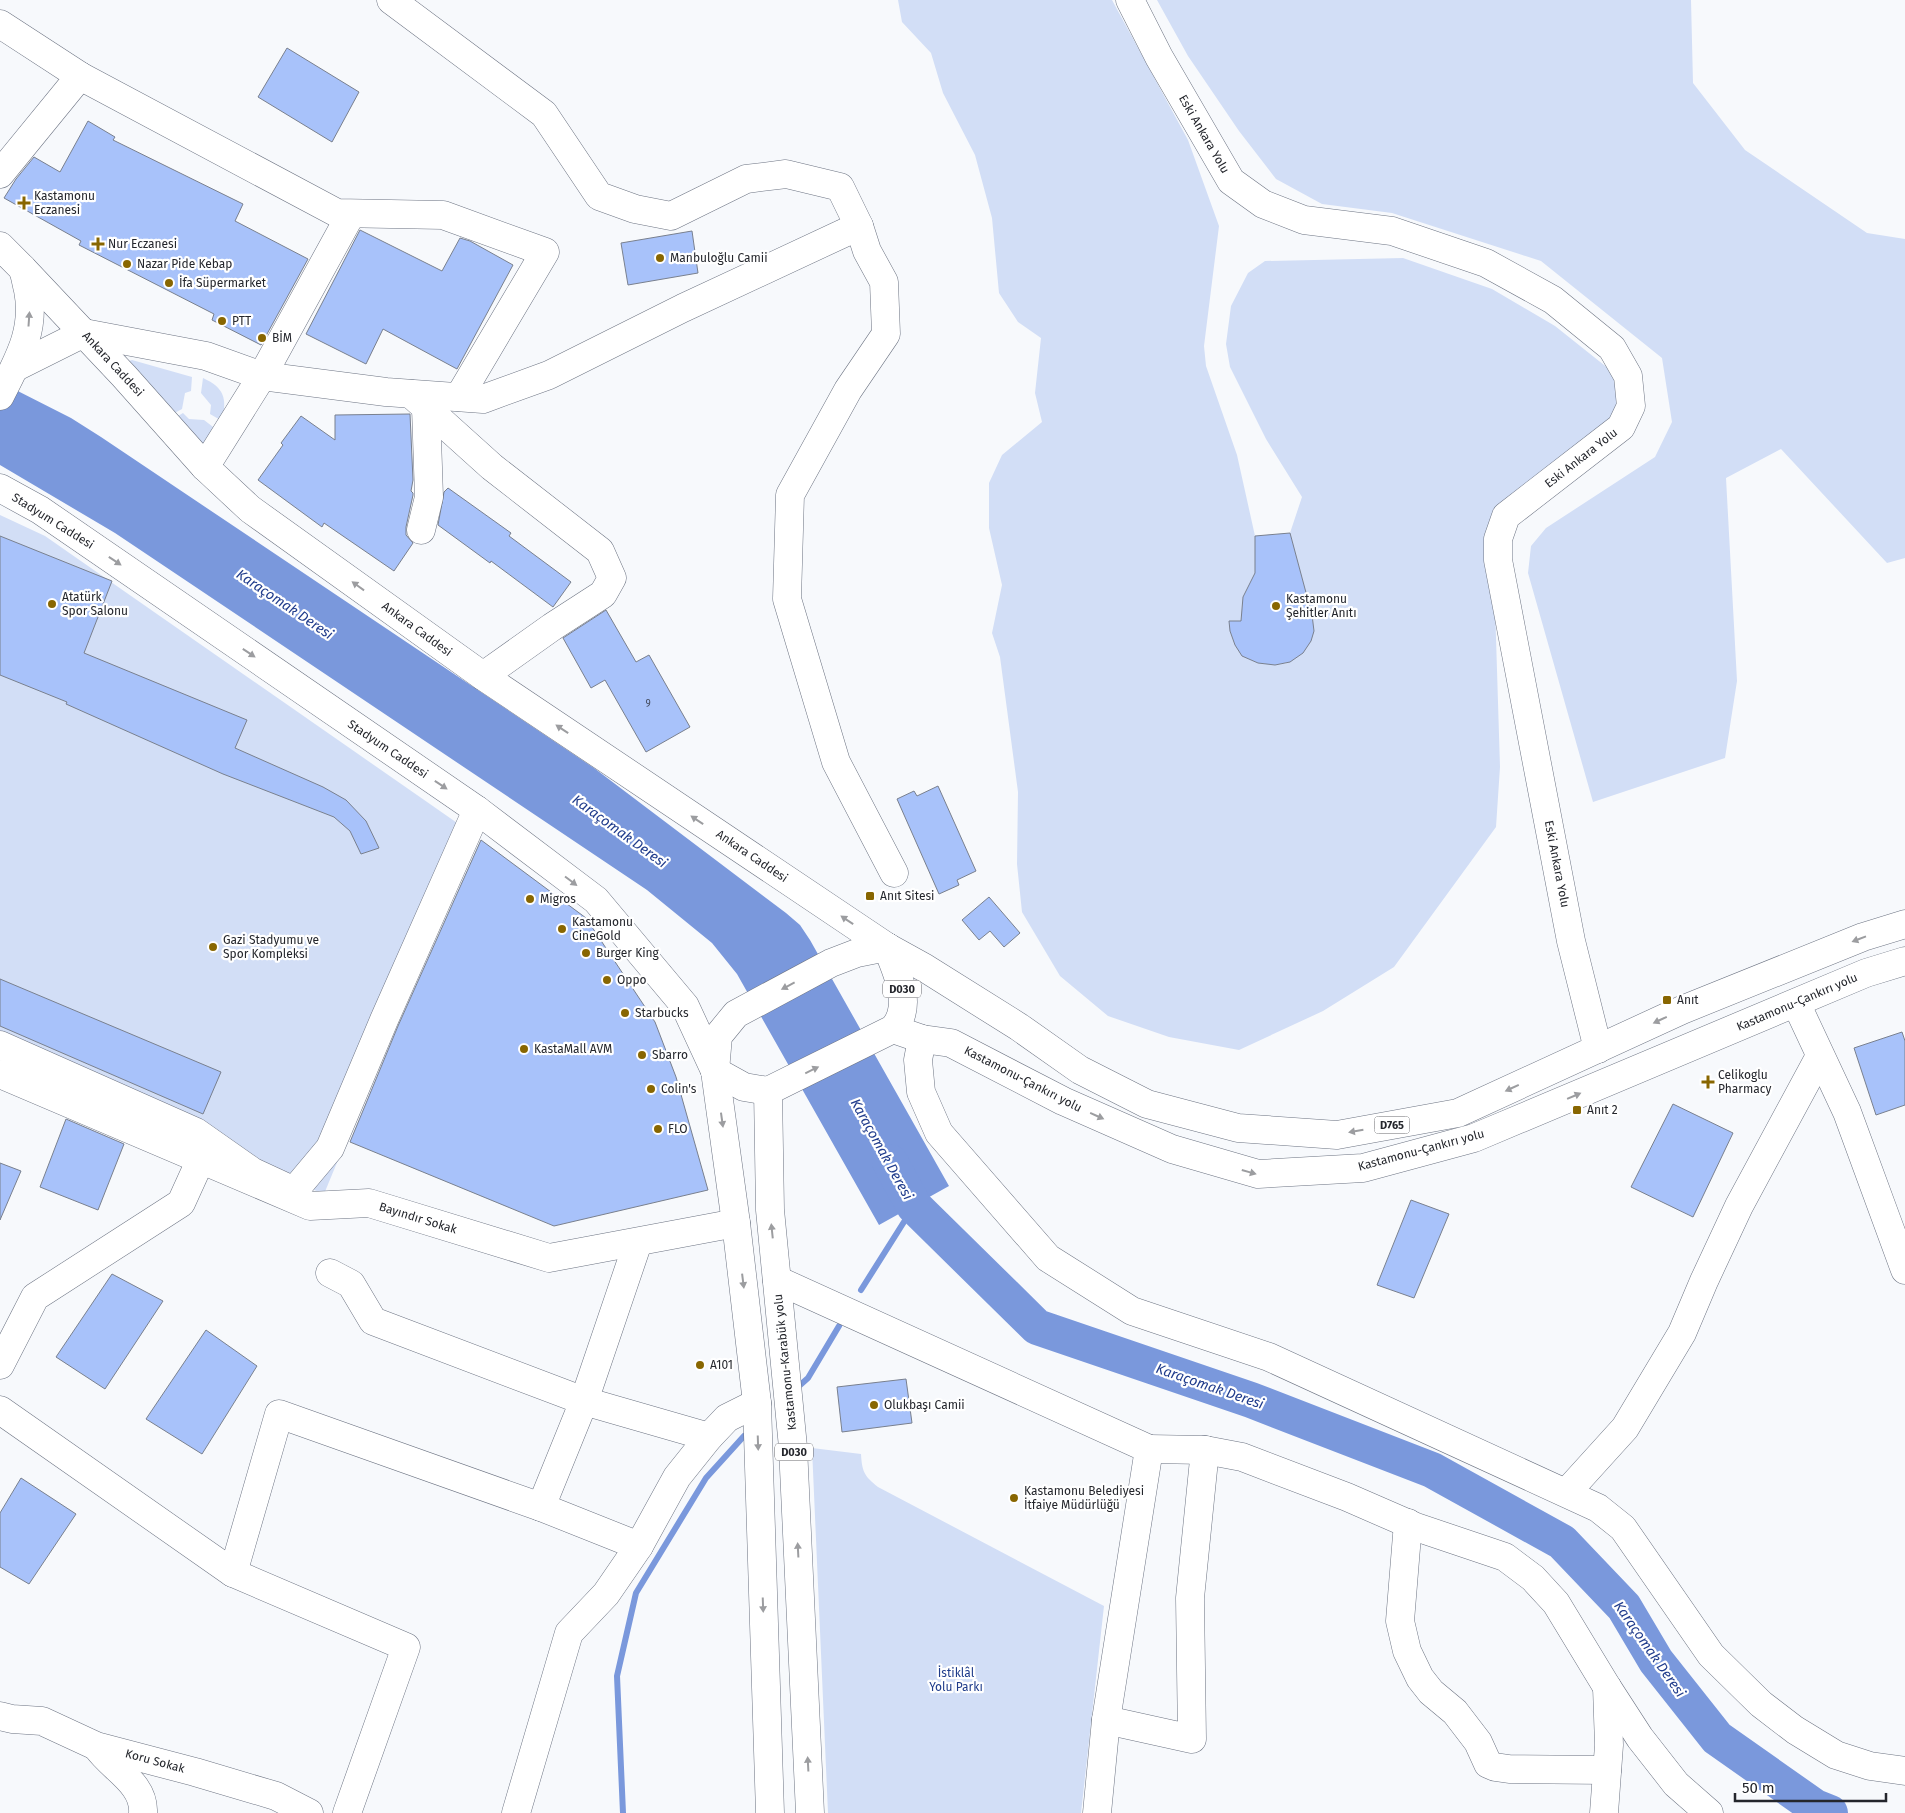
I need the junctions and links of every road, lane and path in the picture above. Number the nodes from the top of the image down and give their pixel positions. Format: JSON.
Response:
{"nodes":[{"id":1,"x":391,"y":0,"type":"edge"},
{"id":2,"x":1130,"y":0,"type":"edge"},
{"id":3,"x":0,"y":24,"type":"edge"},
{"id":4,"x":80,"y":76,"type":"junction"},
{"id":5,"x":0,"y":174,"type":"edge"},
{"id":6,"x":351,"y":214,"type":"junction"},
{"id":7,"x":859,"y":226,"type":"junction"},
{"id":8,"x":0,"y":246,"type":"edge"},
{"id":9,"x":12,"y":266,"type":"edge"},
{"id":10,"x":84,"y":333,"type":"junction"},
{"id":11,"x":262,"y":376,"type":"junction"},
{"id":12,"x":8,"y":381,"type":"edge"},
{"id":13,"x":459,"y":397,"type":"junction"},
{"id":14,"x":418,"y":401,"type":"junction"},
{"id":15,"x":205,"y":467,"type":"junction"},
{"id":16,"x":0,"y":488,"type":"edge"},
{"id":17,"x":421,"y":530,"type":"dead end"},
{"id":18,"x":483,"y":676,"type":"junction"},
{"id":19,"x":477,"y":810,"type":"junction"},
{"id":20,"x":894,"y":873,"type":"dead end"},
{"id":21,"x":1905,"y":924,"type":"edge"},
{"id":22,"x":887,"y":947,"type":"junction"},
{"id":23,"x":1905,"y":961,"type":"edge"},
{"id":24,"x":1796,"y":1003,"type":"junction"},
{"id":25,"x":893,"y":1030,"type":"junction"},
{"id":26,"x":922,"y":1039,"type":"junction"},
{"id":27,"x":0,"y":1045,"type":"edge"},
{"id":28,"x":1598,"y":1049,"type":"junction"},
{"id":29,"x":1820,"y":1056,"type":"junction"},
{"id":30,"x":715,"y":1072,"type":"junction"},
{"id":31,"x":0,"y":1074,"type":"edge"},
{"id":32,"x":768,"y":1092,"type":"junction"},
{"id":33,"x":201,"y":1159,"type":"junction"},
{"id":34,"x":736,"y":1223,"type":"junction"},
{"id":35,"x":638,"y":1242,"type":"junction"},
{"id":36,"x":1905,"y":1270,"type":"edge"},
{"id":37,"x":330,"y":1273,"type":"dead end"},
{"id":38,"x":777,"y":1280,"type":"junction"},
{"id":39,"x":0,"y":1365,"type":"edge"},
{"id":40,"x":584,"y":1401,"type":"junction"},
{"id":41,"x":757,"y":1403,"type":"junction"},
{"id":42,"x":0,"y":1410,"type":"edge"},
{"id":43,"x":709,"y":1437,"type":"junction"},
{"id":44,"x":1149,"y":1449,"type":"junction"},
{"id":45,"x":1205,"y":1450,"type":"junction"},
{"id":46,"x":1567,"y":1492,"type":"junction"},
{"id":47,"x":541,"y":1507,"type":"junction"},
{"id":48,"x":1408,"y":1523,"type":"junction"},
{"id":49,"x":639,"y":1546,"type":"junction"},
{"id":50,"x":233,"y":1573,"type":"junction"},
{"id":51,"x":1606,"y":1687,"type":"junction"},
{"id":52,"x":0,"y":1716,"type":"edge"},
{"id":53,"x":1106,"y":1720,"type":"junction"},
{"id":54,"x":96,"y":1746,"type":"junction"},
{"id":55,"x":1607,"y":1770,"type":"junction"},
{"id":56,"x":1905,"y":1770,"type":"edge"},
{"id":57,"x":143,"y":1813,"type":"edge"},
{"id":58,"x":309,"y":1813,"type":"edge"},
{"id":59,"x":347,"y":1813,"type":"edge"},
{"id":60,"x":516,"y":1813,"type":"edge"},
{"id":61,"x":770,"y":1813,"type":"edge"},
{"id":62,"x":810,"y":1813,"type":"edge"},
{"id":63,"x":1097,"y":1813,"type":"edge"},
{"id":64,"x":1604,"y":1813,"type":"edge"},
{"id":65,"x":1709,"y":1813,"type":"edge"}],
"edges":[{"from":1,"to":7,"type":"main road"},
{"from":2,"to":28,"type":"main road","name":"Eski Ankara Yolu"},
{"from":3,"to":4,"type":"main road"},
{"from":4,"to":5,"type":"main road"},
{"from":4,"to":6,"type":"main road"},
{"from":6,"to":11,"type":"main road"},
{"from":6,"to":13,"type":"main road"},
{"from":7,"to":13,"type":"main road"},
{"from":7,"to":20,"type":"main road"},
{"from":8,"to":9,"type":"main road","name":"Ankara Caddesi"},
{"from":9,"to":10,"type":"main road","name":"Ankara Caddesi"},
{"from":12,"to":9,"type":"main road","one_way":true},
{"from":10,"to":11,"type":"main road"},
{"from":10,"to":12,"type":"main road"},
{"from":10,"to":15,"type":"main road","name":"Ankara Caddesi"},
{"from":11,"to":14,"type":"main road"},
{"from":11,"to":15,"type":"main road"},
{"from":13,"to":14,"type":"main road"},
{"from":14,"to":17,"type":"main road"},
{"from":14,"to":18,"type":"main road"},
{"from":18,"to":15,"type":"main road","name":"Ankara Caddesi","one_way":true},
{"from":16,"to":19,"type":"main road","name":"Stadyum Caddesi","one_way":true},
{"from":22,"to":18,"type":"main road","name":"Ankara Caddesi","one_way":true},
{"from":19,"to":27,"type":"main road"},
{"from":19,"to":30,"type":"main road","name":"Stadyum Caddesi","one_way":true},
{"from":21,"to":28,"type":"main road","number":"D765","one_way":true},
{"from":22,"to":25,"type":"main road","number":"D030"},
{"from":28,"to":22,"type":"main road","number":"D765","one_way":true},
{"from":22,"to":30,"type":"main road","one_way":true},
{"from":23,"to":24,"type":"main road","name":"Kastamonu-Çankırı yolu"},
{"from":26,"to":24,"type":"main road","name":"Kastamonu-Çankırı yolu","one_way":true},
{"from":24,"to":29,"type":"main road"},
{"from":25,"to":26,"type":"main road","name":"Kastamonu-Çankırı yolu"},
{"from":32,"to":25,"type":"main road","one_way":true},
{"from":26,"to":46,"type":"main road"},
{"from":29,"to":36,"type":"main road"},
{"from":29,"to":46,"type":"main road"},
{"from":30,"to":32,"type":"main road"},
{"from":30,"to":34,"type":"main road","one_way":true},
{"from":31,"to":33,"type":"main road","name":"Bayındır Sokak"},
{"from":38,"to":32,"type":"main road","name":"Kastamonu-Karabük yolu","number":"D030","one_way":true},
{"from":33,"to":35,"type":"main road","name":"Bayındır Sokak"},
{"from":33,"to":39,"type":"main road"},
{"from":34,"to":35,"type":"main road","name":"Bayındır Sokak"},
{"from":34,"to":41,"type":"main road","one_way":true},
{"from":35,"to":40,"type":"main road"},
{"from":37,"to":40,"type":"main road"},
{"from":38,"to":44,"type":"main road"},
{"from":62,"to":38,"type":"main road","name":"Kastamonu-Karabük yolu","number":"D030","one_way":true},
{"from":40,"to":43,"type":"main road"},
{"from":40,"to":47,"type":"main road"},
{"from":41,"to":43,"type":"main road"},
{"from":41,"to":61,"type":"main road","one_way":true},
{"from":42,"to":50,"type":"main road"},
{"from":43,"to":49,"type":"main road"},
{"from":44,"to":45,"type":"main road"},
{"from":44,"to":53,"type":"main road"},
{"from":45,"to":48,"type":"main road"},
{"from":45,"to":53,"type":"main road"},
{"from":46,"to":56,"type":"main road"},
{"from":47,"to":49,"type":"main road"},
{"from":47,"to":50,"type":"main road"},
{"from":48,"to":51,"type":"main road"},
{"from":48,"to":55,"type":"main road"},
{"from":49,"to":60,"type":"main road"},
{"from":50,"to":59,"type":"main road"},
{"from":51,"to":55,"type":"main road"},
{"from":51,"to":65,"type":"main road"},
{"from":52,"to":54,"type":"main road","name":"Koru Sokak"},
{"from":53,"to":63,"type":"main road"},
{"from":54,"to":57,"type":"main road"},
{"from":54,"to":58,"type":"main road","name":"Koru Sokak"},
{"from":55,"to":64,"type":"main road"}]}
